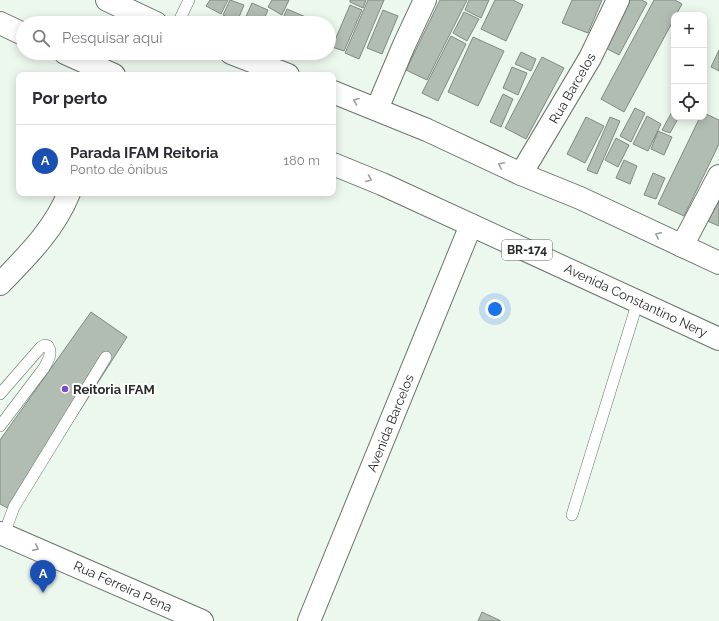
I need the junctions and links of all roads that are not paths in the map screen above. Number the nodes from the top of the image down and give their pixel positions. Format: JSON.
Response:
{"nodes":[{"id":1,"x":106,"y":0,"type":"edge"},
{"id":2,"x":189,"y":0,"type":"edge"},
{"id":3,"x":425,"y":0,"type":"edge"},
{"id":4,"x":618,"y":0,"type":"edge"},
{"id":5,"x":141,"y":16,"type":"edge"},
{"id":6,"x":181,"y":16,"type":"edge"},
{"id":7,"x":0,"y":23,"type":"edge"},
{"id":8,"x":16,"y":31,"type":"edge"},
{"id":9,"x":79,"y":60,"type":"edge"},
{"id":10,"x":249,"y":60,"type":"edge"},
{"id":11,"x":103,"y":72,"type":"edge"},
{"id":12,"x":280,"y":72,"type":"edge"},
{"id":13,"x":336,"y":93,"type":"edge"},
{"id":14,"x":377,"y":109,"type":"junction"},
{"id":15,"x":336,"y":165,"type":"edge"},
{"id":16,"x":522,"y":174,"type":"junction"},
{"id":17,"x":719,"y":176,"type":"edge"},
{"id":18,"x":68,"y":196,"type":"edge"},
{"id":19,"x":471,"y":225,"type":"junction"},
{"id":20,"x":682,"y":246,"type":"junction"},
{"id":21,"x":719,"y":263,"type":"edge"},
{"id":22,"x":0,"y":284,"type":"edge"},
{"id":23,"x":638,"y":301,"type":"junction"},
{"id":24,"x":719,"y":339,"type":"edge"},
{"id":25,"x":106,"y":357,"type":"dead end"},
{"id":26,"x":0,"y":394,"type":"edge"},
{"id":27,"x":0,"y":426,"type":"edge"},
{"id":28,"x":572,"y":515,"type":"dead end"},
{"id":29,"x":2,"y":534,"type":"edge"},
{"id":30,"x":202,"y":621,"type":"edge"},
{"id":31,"x":309,"y":621,"type":"edge"}],
"edges":[{"from":1,"to":5,"type":"main road"},
{"from":2,"to":6,"type":"lane"},
{"from":3,"to":14,"type":"main road"},
{"from":4,"to":16,"type":"main road","name":"Rua Barcelos"},
{"from":7,"to":8,"type":"main road"},
{"from":9,"to":11,"type":"main road"},
{"from":10,"to":12,"type":"main road"},
{"from":14,"to":13,"type":"main road","one_way":true},
{"from":16,"to":14,"type":"main road","one_way":true},
{"from":15,"to":19,"type":"main road","name":"Avenida Constantino Nery","number":"BR-174","one_way":true},
{"from":20,"to":16,"type":"main road","one_way":true},
{"from":17,"to":20,"type":"main road"},
{"from":18,"to":22,"type":"main road"},
{"from":19,"to":23,"type":"main road","name":"Avenida Constantino Nery","number":"BR-174"},
{"from":19,"to":31,"type":"main road","name":"Avenida Barcelos"},
{"from":20,"to":21,"type":"main road"},
{"from":23,"to":24,"type":"main road","name":"Avenida Constantino Nery","number":"BR-174"},
{"from":23,"to":28,"type":"lane"},
{"from":25,"to":29,"type":"lane"},
{"from":26,"to":27,"type":"lane"},
{"from":29,"to":30,"type":"main road","name":"Rua Ferreira Pena","one_way":true}]}
